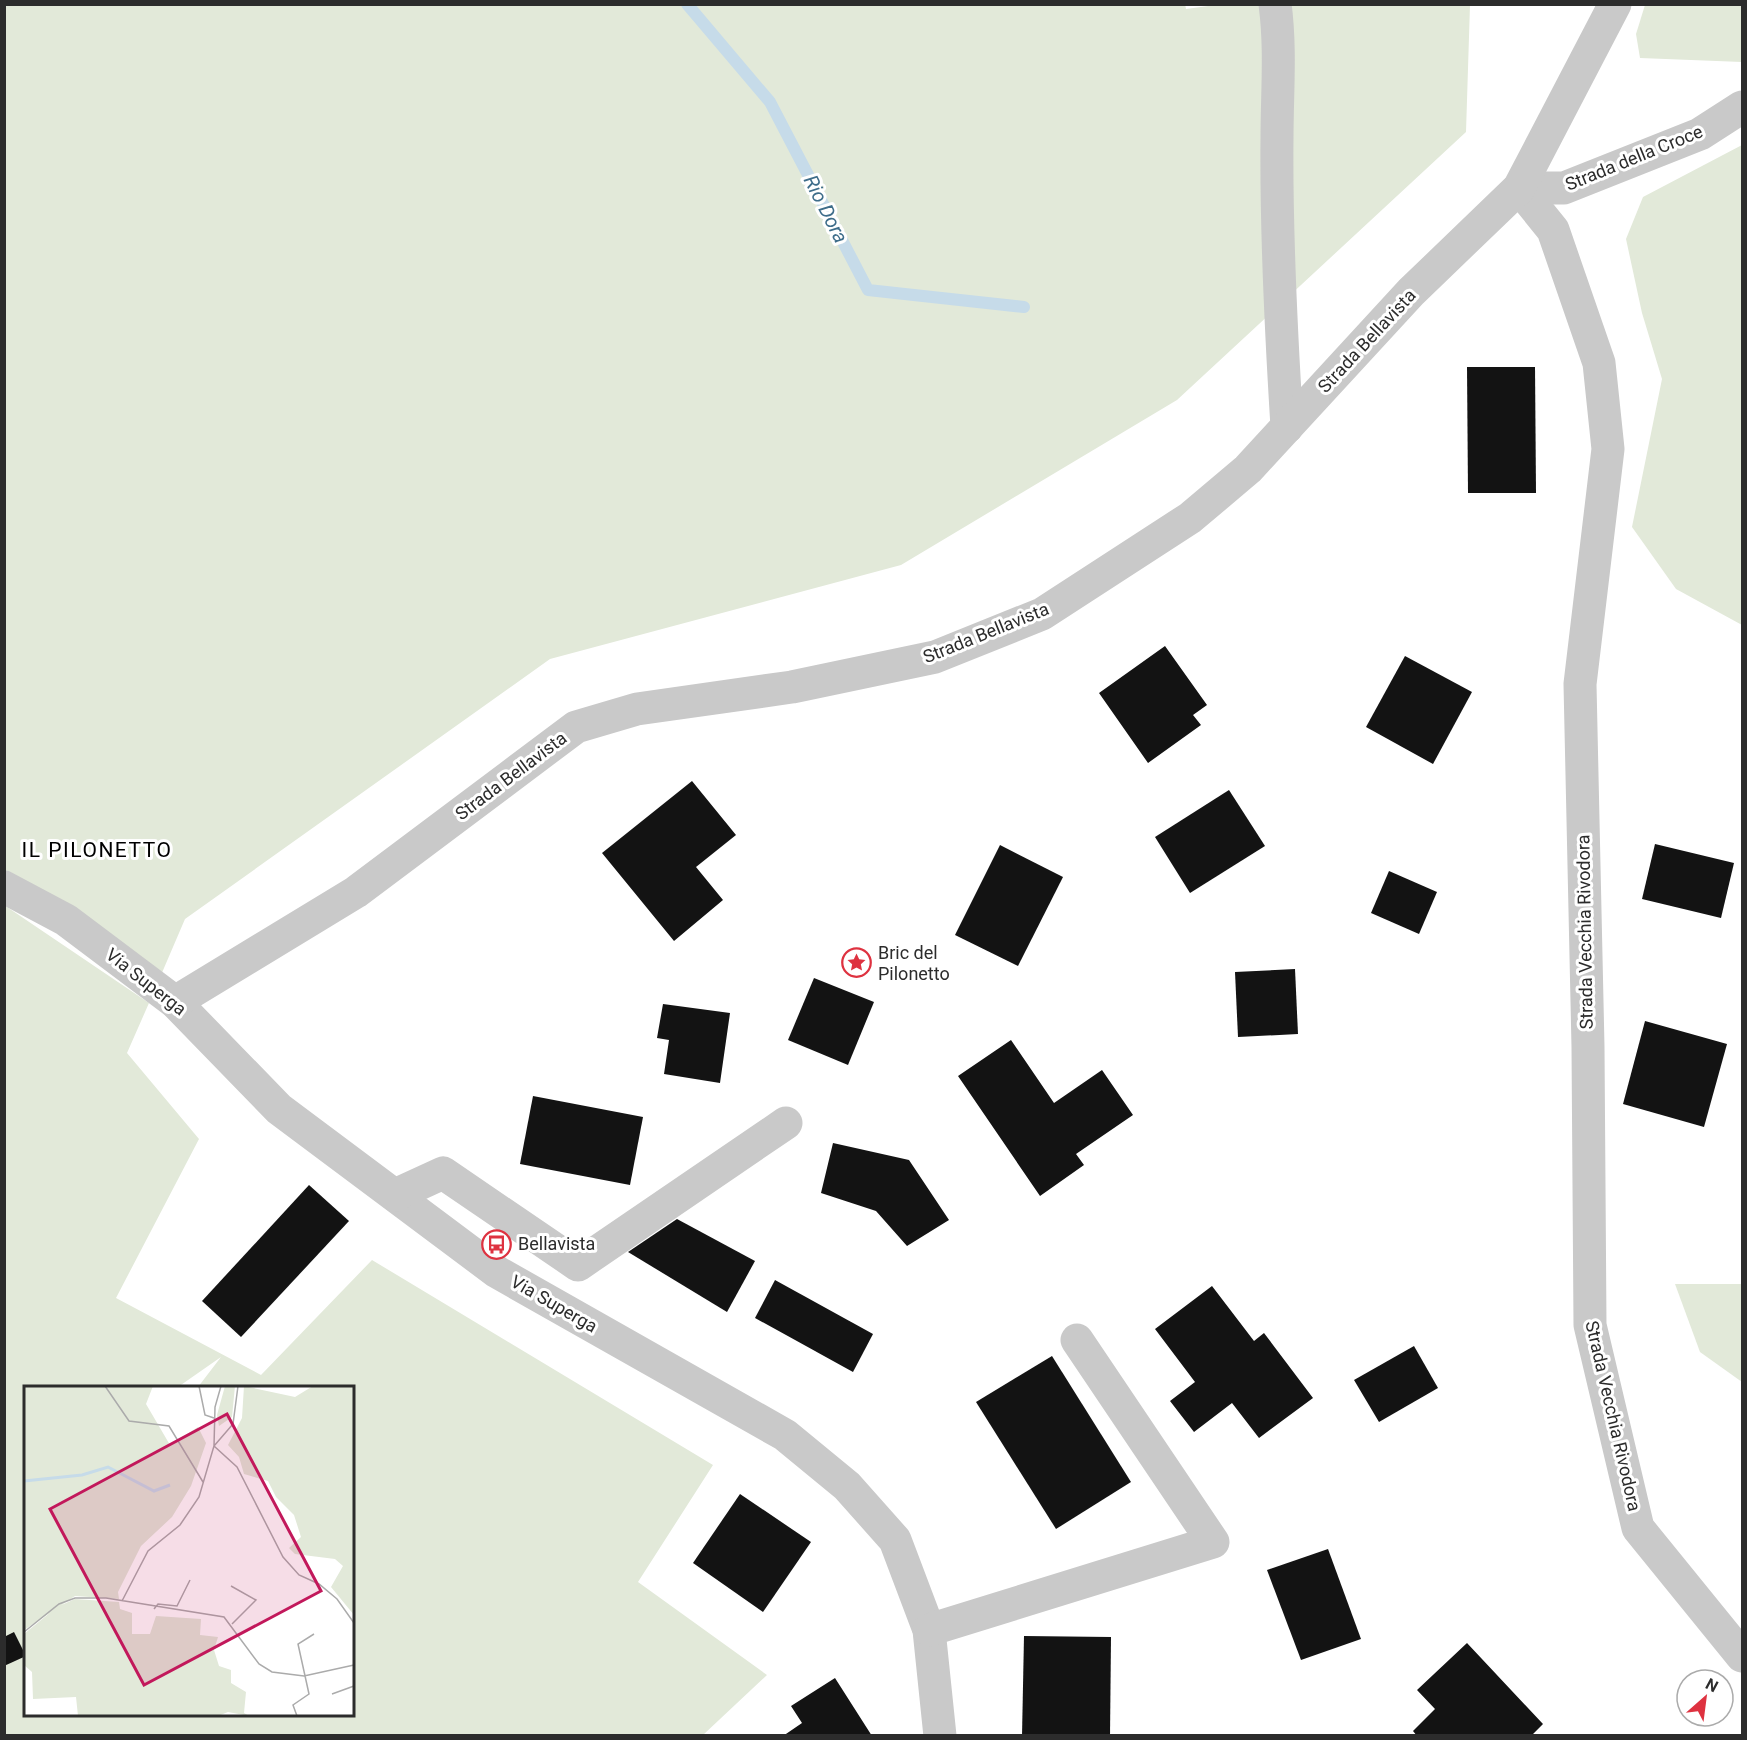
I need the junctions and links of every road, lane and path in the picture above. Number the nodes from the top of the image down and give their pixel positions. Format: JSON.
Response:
{"nodes":[{"id":1,"x":1275,"y":4,"type":"edge"},
{"id":2,"x":1615,"y":4,"type":"edge"},
{"id":3,"x":1743,"y":106,"type":"edge"},
{"id":4,"x":1519,"y":188,"type":"junction"},
{"id":5,"x":1287,"y":427,"type":"junction"},
{"id":6,"x":4,"y":887,"type":"edge"},
{"id":7,"x":176,"y":1002,"type":"junction"},
{"id":8,"x":786,"y":1123,"type":"dead end"},
{"id":9,"x":395,"y":1195,"type":"junction"},
{"id":10,"x":1077,"y":1340,"type":"dead end"},
{"id":11,"x":929,"y":1630,"type":"junction"},
{"id":12,"x":1743,"y":1656,"type":"edge"},
{"id":13,"x":940,"y":1736,"type":"edge"}],
"edges":[{"from":1,"to":5,"type":"street"},
{"from":2,"to":4,"type":"street","name":"Strada Bellavista"},
{"from":3,"to":4,"type":"street","name":"Strada della Croce"},
{"from":4,"to":5,"type":"street","name":"Strada Bellavista"},
{"from":4,"to":12,"type":"street","name":"Strada Vecchia Rivodora"},
{"from":5,"to":7,"type":"street","name":"Strada Bellavista"},
{"from":6,"to":7,"type":"street","name":"Via Superga"},
{"from":7,"to":9,"type":"street","name":"Via Superga"},
{"from":8,"to":9,"type":"street"},
{"from":9,"to":11,"type":"street","name":"Via Superga"},
{"from":10,"to":11,"type":"street"},
{"from":11,"to":13,"type":"street","name":"Via Superga"}]}
